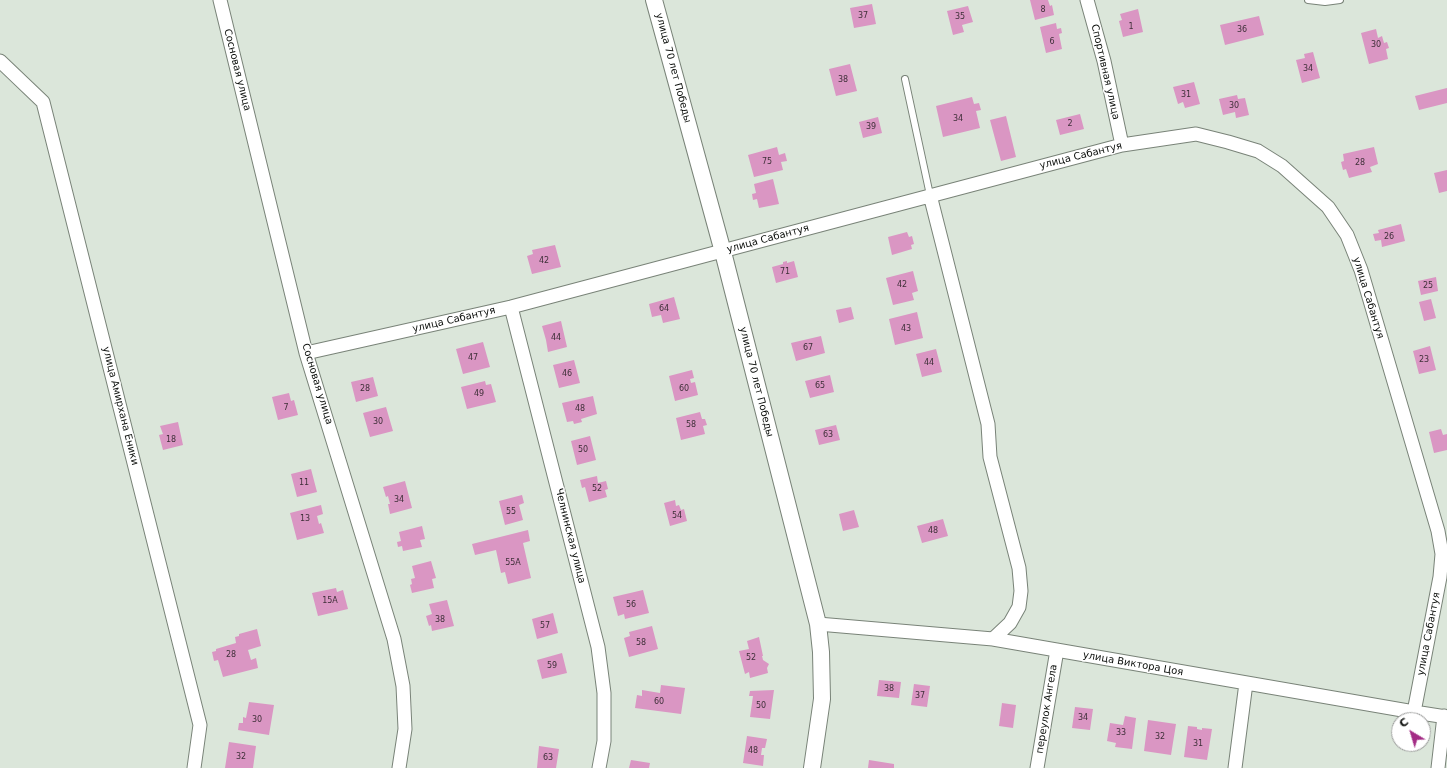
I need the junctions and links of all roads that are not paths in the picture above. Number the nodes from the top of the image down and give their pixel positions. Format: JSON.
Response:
{"nodes":[{"id":1,"x":220,"y":0,"type":"edge"},
{"id":2,"x":654,"y":0,"type":"edge"},
{"id":3,"x":1087,"y":0,"type":"edge"},
{"id":4,"x":1308,"y":0,"type":"edge"},
{"id":5,"x":1340,"y":0,"type":"edge"},
{"id":6,"x":0,"y":61,"type":"edge"},
{"id":7,"x":904,"y":79,"type":"dead end"},
{"id":8,"x":1122,"y":145,"type":"junction"},
{"id":9,"x":930,"y":195,"type":"junction"},
{"id":10,"x":723,"y":252,"type":"junction"},
{"id":11,"x":511,"y":307,"type":"junction"},
{"id":12,"x":306,"y":352,"type":"junction"},
{"id":13,"x":818,"y":624,"type":"junction"},
{"id":14,"x":993,"y":639,"type":"junction"},
{"id":15,"x":1057,"y":650,"type":"junction"},
{"id":16,"x":1246,"y":683,"type":"junction"},
{"id":17,"x":1414,"y":712,"type":"joint"},
{"id":18,"x":1431,"y":715,"type":"edge"},
{"id":19,"x":1445,"y":717,"type":"edge"},
{"id":20,"x":194,"y":768,"type":"edge"},
{"id":21,"x":399,"y":768,"type":"edge"},
{"id":22,"x":598,"y":768,"type":"edge"},
{"id":23,"x":812,"y":768,"type":"edge"},
{"id":24,"x":1037,"y":768,"type":"edge"},
{"id":25,"x":1235,"y":768,"type":"edge"},
{"id":26,"x":1438,"y":768,"type":"edge"}],
"edges":[{"from":1,"to":12,"type":"street","name":"Сосновая улица"},
{"from":2,"to":10,"type":"street","name":"улица 70 лет Победы"},
{"from":3,"to":8,"type":"street","name":"Спортивная улица"},
{"from":4,"to":5,"type":"lane"},
{"from":6,"to":20,"type":"street","name":"улица Амирхана Еники"},
{"from":7,"to":9,"type":"lane"},
{"from":8,"to":9,"type":"street","name":"улица Сабантуя"},
{"from":8,"to":17,"type":"street","name":"улица Сабантуя"},
{"from":9,"to":10,"type":"street","name":"улица Сабантуя"},
{"from":9,"to":14,"type":"street"},
{"from":10,"to":11,"type":"street","name":"улица Сабантуя"},
{"from":10,"to":13,"type":"street","name":"улица 70 лет Победы"},
{"from":11,"to":12,"type":"street","name":"улица Сабантуя"},
{"from":11,"to":22,"type":"street","name":"Челнинская улица"},
{"from":12,"to":21,"type":"street","name":"Сосновая улица"},
{"from":13,"to":14,"type":"street","name":"улица Виктора Цоя"},
{"from":13,"to":23,"type":"street","name":"улица 70 лет Победы"},
{"from":14,"to":15,"type":"street","name":"улица Виктора Цоя"},
{"from":15,"to":16,"type":"street","name":"улица Виктора Цоя"},
{"from":15,"to":24,"type":"street","name":"переулок Ангела"},
{"from":16,"to":17,"type":"street","name":"улица Виктора Цоя"},
{"from":16,"to":25,"type":"street"},
{"from":18,"to":19,"type":"street","name":"улица Виктора Цоя"},
{"from":19,"to":26,"type":"street"}]}
